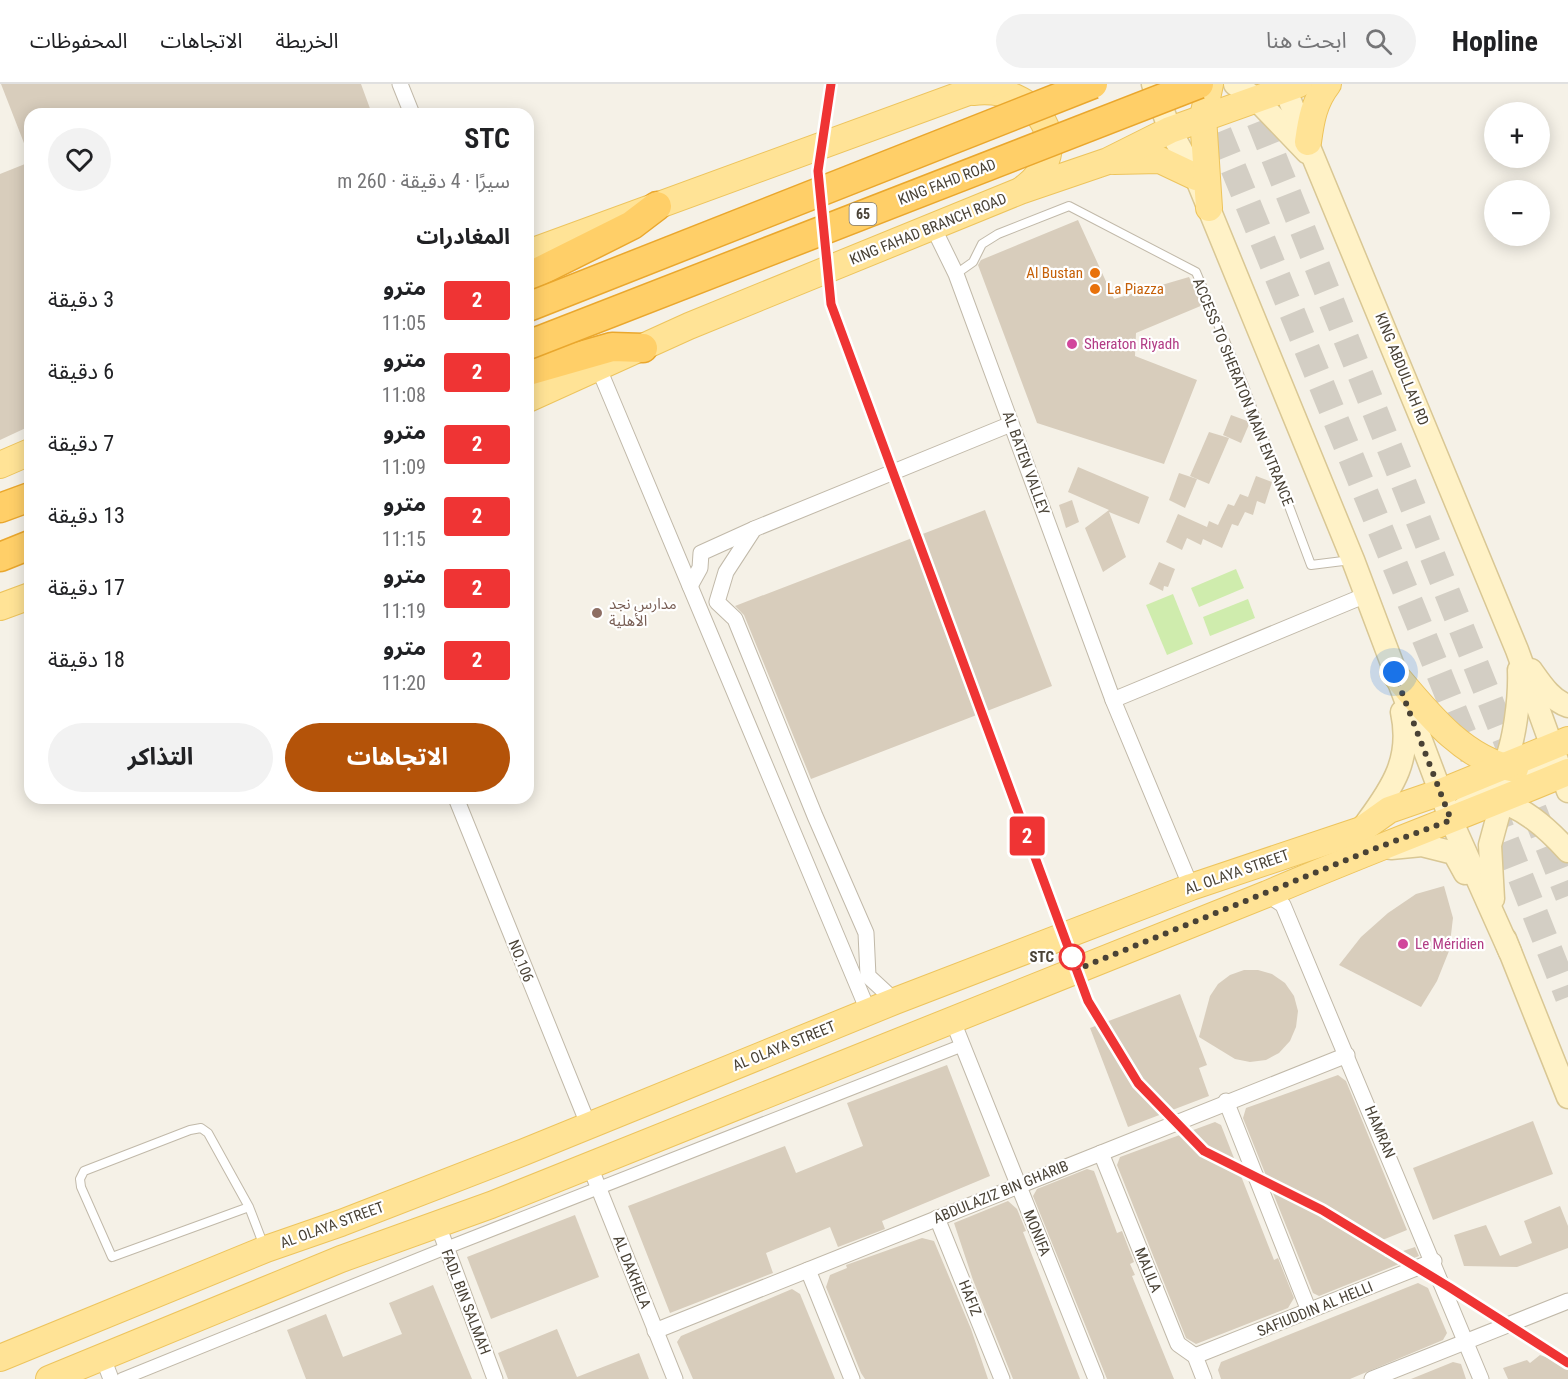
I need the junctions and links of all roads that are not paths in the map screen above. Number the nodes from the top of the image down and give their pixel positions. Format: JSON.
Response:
{"nodes":[{"id":1,"x":400,"y":84,"type":"edge"},
{"id":2,"x":1093,"y":84,"type":"edge"},
{"id":3,"x":1153,"y":84,"type":"edge"},
{"id":4,"x":1193,"y":84,"type":"edge"},
{"id":5,"x":1199,"y":84,"type":"edge"},
{"id":6,"x":1210,"y":84,"type":"edge"},
{"id":7,"x":1235,"y":84,"type":"edge"},
{"id":8,"x":1328,"y":84,"type":"edge"},
{"id":9,"x":980,"y":88,"type":"edge"},
{"id":10,"x":1280,"y":88,"type":"edge"},
{"id":11,"x":410,"y":108,"type":"edge"},
{"id":12,"x":1203,"y":117,"type":"junction"},
{"id":13,"x":1170,"y":130,"type":"junction"},
{"id":14,"x":1311,"y":151,"type":"junction"},
{"id":15,"x":1108,"y":161,"type":"junction"},
{"id":16,"x":1196,"y":177,"type":"junction"},
{"id":17,"x":1020,"y":191,"type":"junction"},
{"id":18,"x":657,"y":206,"type":"junction"},
{"id":19,"x":1209,"y":208,"type":"junction"},
{"id":20,"x":933,"y":227,"type":"junction"},
{"id":21,"x":534,"y":251,"type":"edge"},
{"id":22,"x":534,"y":274,"type":"edge"},
{"id":23,"x":956,"y":274,"type":"junction"},
{"id":24,"x":534,"y":305,"type":"edge"},
{"id":25,"x":534,"y":343,"type":"edge"},
{"id":26,"x":643,"y":348,"type":"junction"},
{"id":27,"x":534,"y":368,"type":"edge"},
{"id":28,"x":599,"y":369,"type":"junction"},
{"id":29,"x":534,"y":396,"type":"edge"},
{"id":30,"x":1011,"y":424,"type":"junction"},
{"id":31,"x":24,"y":455,"type":"edge"},
{"id":32,"x":0,"y":465,"type":"edge"},
{"id":33,"x":24,"y":499,"type":"edge"},
{"id":34,"x":0,"y":508,"type":"edge"},
{"id":35,"x":754,"y":529,"type":"junction"},
{"id":36,"x":24,"y":547,"type":"edge"},
{"id":37,"x":0,"y":557,"type":"edge"},
{"id":38,"x":1353,"y":560,"type":"junction"},
{"id":39,"x":690,"y":586,"type":"junction"},
{"id":40,"x":1366,"y":595,"type":"junction"},
{"id":41,"x":24,"y":598,"type":"edge"},
{"id":42,"x":0,"y":607,"type":"edge"},
{"id":43,"x":1517,"y":650,"type":"junction"},
{"id":44,"x":1394,"y":672,"type":"junction"},
{"id":45,"x":1113,"y":700,"type":"junction"},
{"id":46,"x":1568,"y":706,"type":"edge"},
{"id":47,"x":1560,"y":744,"type":"edge"},
{"id":48,"x":1503,"y":767,"type":"junction"},
{"id":49,"x":1531,"y":772,"type":"junction"},
{"id":50,"x":1566,"y":779,"type":"edge"},
{"id":51,"x":1441,"y":792,"type":"junction"},
{"id":52,"x":1475,"y":796,"type":"junction"},
{"id":53,"x":1502,"y":801,"type":"junction"},
{"id":54,"x":458,"y":804,"type":"edge"},
{"id":55,"x":1451,"y":820,"type":"junction"},
{"id":56,"x":1366,"y":840,"type":"junction"},
{"id":57,"x":1568,"y":852,"type":"edge"},
{"id":58,"x":1191,"y":887,"type":"junction"},
{"id":59,"x":1268,"y":894,"type":"junction"},
{"id":60,"x":1510,"y":952,"type":"junction"},
{"id":61,"x":895,"y":1000,"type":"junction"},
{"id":62,"x":869,"y":1013,"type":"junction"},
{"id":63,"x":952,"y":1019,"type":"junction"},
{"id":64,"x":963,"y":1045,"type":"junction"},
{"id":65,"x":1347,"y":1055,"type":"junction"},
{"id":66,"x":858,"y":1056,"type":"junction"},
{"id":67,"x":1568,"y":1096,"type":"edge"},
{"id":68,"x":1226,"y":1101,"type":"junction"},
{"id":69,"x":588,"y":1124,"type":"junction"},
{"id":70,"x":1101,"y":1153,"type":"junction"},
{"id":71,"x":589,"y":1164,"type":"junction"},
{"id":72,"x":1017,"y":1186,"type":"junction"},
{"id":73,"x":598,"y":1188,"type":"junction"},
{"id":74,"x":249,"y":1207,"type":"junction"},
{"id":75,"x":937,"y":1218,"type":"junction"},
{"id":76,"x":341,"y":1224,"type":"junction"},
{"id":77,"x":442,"y":1237,"type":"junction"},
{"id":78,"x":266,"y":1250,"type":"junction"},
{"id":79,"x":341,"y":1259,"type":"junction"},
{"id":80,"x":1434,"y":1262,"type":"junction"},
{"id":81,"x":808,"y":1270,"type":"junction"},
{"id":82,"x":1568,"y":1301,"type":"edge"},
{"id":83,"x":1309,"y":1311,"type":"junction"},
{"id":84,"x":656,"y":1331,"type":"junction"},
{"id":85,"x":1466,"y":1341,"type":"junction"},
{"id":86,"x":1195,"y":1356,"type":"junction"},
{"id":87,"x":0,"y":1358,"type":"edge"},
{"id":88,"x":107,"y":1368,"type":"edge"},
{"id":89,"x":49,"y":1379,"type":"edge"},
{"id":90,"x":122,"y":1379,"type":"edge"},
{"id":91,"x":495,"y":1379,"type":"edge"},
{"id":92,"x":675,"y":1379,"type":"edge"},
{"id":93,"x":852,"y":1379,"type":"edge"},
{"id":94,"x":1002,"y":1379,"type":"edge"},
{"id":95,"x":1096,"y":1379,"type":"edge"},
{"id":96,"x":1204,"y":1379,"type":"edge"},
{"id":97,"x":1372,"y":1379,"type":"edge"},
{"id":98,"x":1481,"y":1379,"type":"edge"}],
"edges":[{"from":1,"to":11,"type":"street"},
{"from":2,"to":24,"type":"highway","number":"65","bridge":true},
{"from":3,"to":13,"type":"main road"},
{"from":4,"to":13,"type":"main road"},
{"from":5,"to":25,"type":"highway","name":"KING FAHD ROAD","number":"65","bridge":true},
{"from":6,"to":12,"type":"main road"},
{"from":7,"to":10,"type":"main road"},
{"from":8,"to":14,"type":"main road"},
{"from":9,"to":17,"type":"main road"},
{"from":9,"to":18,"type":"main road"},
{"from":10,"to":12,"type":"main road","name":"KING FAHAD BRANCH ROAD"},
{"from":10,"to":14,"type":"main road","name":"KING ABDULLAH RD"},
{"from":10,"to":14,"type":"main road"},
{"from":12,"to":13,"type":"main road","name":"KING FAHAD BRANCH ROAD"},
{"from":12,"to":19,"type":"main road"},
{"from":13,"to":15,"type":"main road","name":"KING FAHAD BRANCH ROAD"},
{"from":13,"to":16,"type":"main road"},
{"from":14,"to":43,"type":"main road","name":"KING ABDULLAH RD"},
{"from":15,"to":16,"type":"main road"},
{"from":15,"to":17,"type":"main road","name":"KING FAHAD BRANCH ROAD"},
{"from":16,"to":19,"type":"main road"},
{"from":17,"to":20,"type":"main road","name":"KING FAHAD BRANCH ROAD"},
{"from":18,"to":21,"type":"main road"},
{"from":18,"to":22,"type":"highway"},
{"from":19,"to":38,"type":"main road"},
{"from":20,"to":23,"type":"street","name":"AL BATEN VALLEY"},
{"from":20,"to":26,"type":"main road","name":"KING FAHAD BRANCH ROAD"},
{"from":23,"to":30,"type":"street","name":"AL BATEN VALLEY"},
{"from":23,"to":38,"type":"lane","name":"ACCESS TO SHERATON MAIN ENTRANCE"},
{"from":26,"to":27,"type":"highway"},
{"from":26,"to":28,"type":"main road","name":"KING FAHAD BRANCH ROAD"},
{"from":28,"to":29,"type":"main road","name":"KING FAHAD BRANCH ROAD"},
{"from":28,"to":39,"type":"street"},
{"from":30,"to":35,"type":"street"},
{"from":30,"to":45,"type":"street","name":"AL BATEN VALLEY"},
{"from":31,"to":32,"type":"main road"},
{"from":33,"to":34,"type":"highway"},
{"from":35,"to":39,"type":"street"},
{"from":35,"to":61,"type":"street"},
{"from":36,"to":37,"type":"highway"},
{"from":38,"to":40,"type":"main road"},
{"from":39,"to":62,"type":"street"},
{"from":40,"to":44,"type":"main road"},
{"from":40,"to":45,"type":"street"},
{"from":41,"to":42,"type":"main road"},
{"from":43,"to":46,"type":"main road"},
{"from":43,"to":47,"type":"main road"},
{"from":43,"to":48,"type":"main road"},
{"from":44,"to":48,"type":"main road"},
{"from":44,"to":51,"type":"main road"},
{"from":44,"to":56,"type":"main road"},
{"from":45,"to":58,"type":"street","name":"AL BATEN VALLEY"},
{"from":47,"to":48,"type":"main road","name":"AL OLAYA STREET"},
{"from":47,"to":49,"type":"main road"},
{"from":47,"to":50,"type":"main road"},
{"from":48,"to":49,"type":"main road"},
{"from":48,"to":51,"type":"main road","name":"AL OLAYA STREET"},
{"from":48,"to":52,"type":"main road"},
{"from":49,"to":50,"type":"main road"},
{"from":49,"to":53,"type":"main road"},
{"from":50,"to":53,"type":"main road","name":"AL OLAYA STREET"},
{"from":51,"to":52,"type":"main road"},
{"from":51,"to":55,"type":"main road"},
{"from":51,"to":56,"type":"main road","name":"AL OLAYA STREET"},
{"from":52,"to":53,"type":"main road"},
{"from":52,"to":55,"type":"main road"},
{"from":53,"to":55,"type":"main road","name":"AL OLAYA STREET"},
{"from":53,"to":57,"type":"main road"},
{"from":53,"to":60,"type":"main road"},
{"from":54,"to":69,"type":"street","name":"NO.106"},
{"from":55,"to":56,"type":"main road","name":"AL OLAYA STREET"},
{"from":55,"to":60,"type":"main road"},
{"from":56,"to":58,"type":"main road","name":"AL OLAYA STREET"},
{"from":56,"to":59,"type":"main road","name":"AL OLAYA STREET"},
{"from":56,"to":60,"type":"main road"},
{"from":58,"to":61,"type":"main road","name":"AL OLAYA STREET"},
{"from":59,"to":63,"type":"main road","name":"AL OLAYA STREET"},
{"from":59,"to":65,"type":"street","name":"HAMRAN"},
{"from":60,"to":67,"type":"main road"},
{"from":61,"to":62,"type":"main road","name":"AL OLAYA STREET"},
{"from":62,"to":66,"type":"main road"},
{"from":62,"to":69,"type":"main road","name":"AL OLAYA STREET"},
{"from":63,"to":64,"type":"street","name":"MONIFA"},
{"from":63,"to":66,"type":"main road","name":"AL OLAYA STREET"},
{"from":64,"to":72,"type":"street","name":"MONIFA"},
{"from":64,"to":73,"type":"street"},
{"from":65,"to":68,"type":"street","name":"ABDULAZIZ BIN GHARIB"},
{"from":65,"to":80,"type":"street","name":"HAMRAN"},
{"from":66,"to":71,"type":"main road","name":"AL OLAYA STREET"},
{"from":68,"to":70,"type":"street","name":"ABDULAZIZ BIN GHARIB"},
{"from":68,"to":83,"type":"street"},
{"from":69,"to":76,"type":"main road","name":"AL OLAYA STREET"},
{"from":70,"to":72,"type":"street","name":"ABDULAZIZ BIN GHARIB"},
{"from":70,"to":86,"type":"street","name":"MALILA"},
{"from":71,"to":73,"type":"street","name":"AL DAKHELA"},
{"from":71,"to":77,"type":"main road","name":"AL OLAYA STREET"},
{"from":72,"to":75,"type":"street","name":"ABDULAZIZ BIN GHARIB"},
{"from":72,"to":95,"type":"street","name":"MONIFA"},
{"from":73,"to":77,"type":"street"},
{"from":73,"to":84,"type":"street","name":"AL DAKHELA"},
{"from":74,"to":74,"type":"lane"},
{"from":74,"to":78,"type":"lane"},
{"from":75,"to":81,"type":"street","name":"ABDULAZIZ BIN GHARIB"},
{"from":75,"to":94,"type":"street","name":"HAFIZ"},
{"from":76,"to":78,"type":"main road","name":"AL OLAYA STREET"},
{"from":76,"to":79,"type":"main road"},
{"from":77,"to":79,"type":"main road","name":"AL OLAYA STREET"},
{"from":77,"to":90,"type":"street"},
{"from":77,"to":91,"type":"street","name":"FADL BIN SALMAH"},
{"from":78,"to":87,"type":"main road","name":"AL OLAYA STREET"},
{"from":79,"to":88,"type":"main road","name":"AL OLAYA STREET"},
{"from":80,"to":83,"type":"street","name":"SAFIUDDIN AL HELLI"},
{"from":80,"to":85,"type":"street","name":"HAMRAN"},
{"from":81,"to":84,"type":"street","name":"ABDULAZIZ BIN GHARIB"},
{"from":81,"to":93,"type":"street"},
{"from":82,"to":85,"type":"street"},
{"from":83,"to":86,"type":"street","name":"SAFIUDDIN AL HELLI"},
{"from":84,"to":92,"type":"street","name":"AL DAKHELA"},
{"from":85,"to":97,"type":"street"},
{"from":85,"to":98,"type":"street","name":"HAMRAN"},
{"from":86,"to":96,"type":"street","name":"MALILA"},
{"from":88,"to":89,"type":"main road","name":"AL OLAYA STREET"}]}
